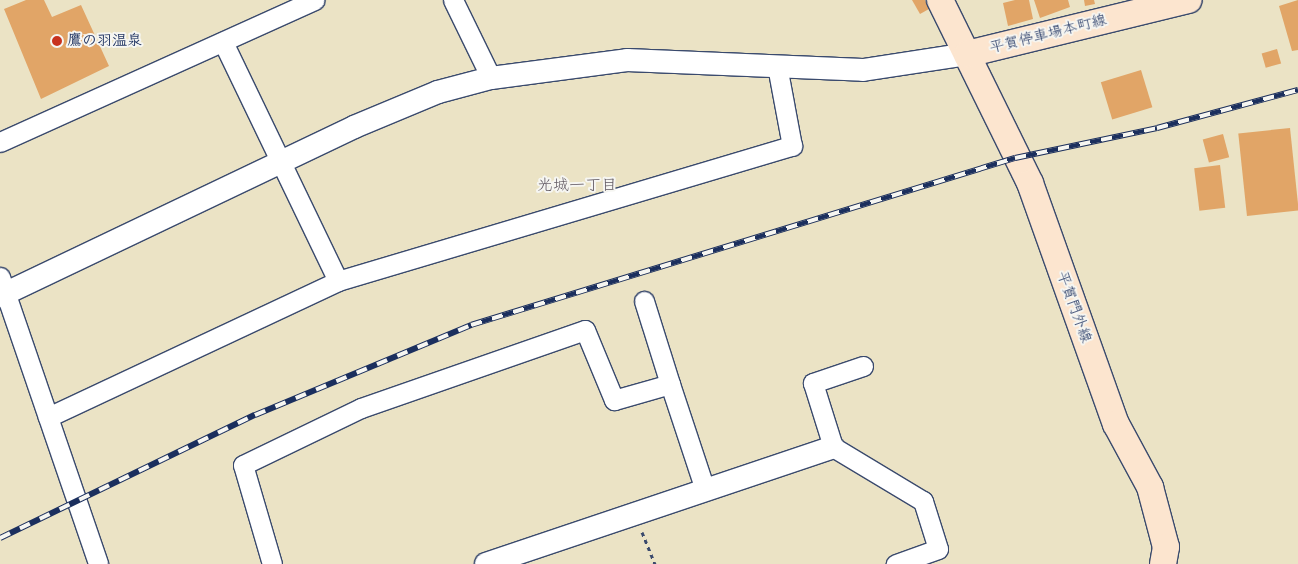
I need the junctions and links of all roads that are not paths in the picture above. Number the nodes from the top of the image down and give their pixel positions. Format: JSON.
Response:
{"nodes":[{"id":1,"x":314,"y":0,"type":"edge"},
{"id":2,"x":453,"y":0,"type":"edge"},
{"id":3,"x":940,"y":0,"type":"edge"},
{"id":4,"x":1188,"y":0,"type":"edge"},
{"id":5,"x":1159,"y":3,"type":"edge"},
{"id":6,"x":223,"y":42,"type":"junction"},
{"id":7,"x":967,"y":54,"type":"junction"},
{"id":8,"x":777,"y":66,"type":"junction"},
{"id":9,"x":491,"y":78,"type":"junction"},
{"id":10,"x":0,"y":142,"type":"edge"},
{"id":11,"x":284,"y":161,"type":"junction"},
{"id":12,"x":338,"y":281,"type":"junction"},
{"id":13,"x":2,"y":289,"type":"edge"},
{"id":14,"x":644,"y":302,"type":"dead end"},
{"id":15,"x":863,"y":366,"type":"dead end"},
{"id":16,"x":670,"y":384,"type":"junction"},
{"id":17,"x":48,"y":417,"type":"junction"},
{"id":18,"x":833,"y":448,"type":"junction"},
{"id":19,"x":705,"y":490,"type":"junction"},
{"id":20,"x":534,"y":556,"type":"edge"},
{"id":21,"x":98,"y":564,"type":"edge"},
{"id":22,"x":272,"y":564,"type":"edge"},
{"id":23,"x":486,"y":564,"type":"edge"},
{"id":24,"x":896,"y":564,"type":"edge"},
{"id":25,"x":1163,"y":564,"type":"edge"}],
"edges":[{"from":1,"to":6,"type":"street"},
{"from":2,"to":9,"type":"street"},
{"from":3,"to":7,"type":"main road"},
{"from":4,"to":5,"type":"main road","name":"平賀停車場本町線"},
{"from":5,"to":7,"type":"main road","name":"平賀停車場本町線"},
{"from":6,"to":10,"type":"street"},
{"from":6,"to":11,"type":"street"},
{"from":7,"to":8,"type":"street"},
{"from":7,"to":25,"type":"main road","name":"平賀門外線"},
{"from":8,"to":9,"type":"street"},
{"from":8,"to":12,"type":"street"},
{"from":9,"to":11,"type":"street"},
{"from":11,"to":12,"type":"street"},
{"from":11,"to":13,"type":"street"},
{"from":12,"to":17,"type":"street"},
{"from":13,"to":17,"type":"street"},
{"from":14,"to":16,"type":"street"},
{"from":15,"to":18,"type":"street"},
{"from":16,"to":19,"type":"street"},
{"from":16,"to":22,"type":"street"},
{"from":17,"to":21,"type":"street"},
{"from":18,"to":19,"type":"street"},
{"from":18,"to":24,"type":"street"},
{"from":19,"to":20,"type":"street"},
{"from":20,"to":23,"type":"street"}]}
